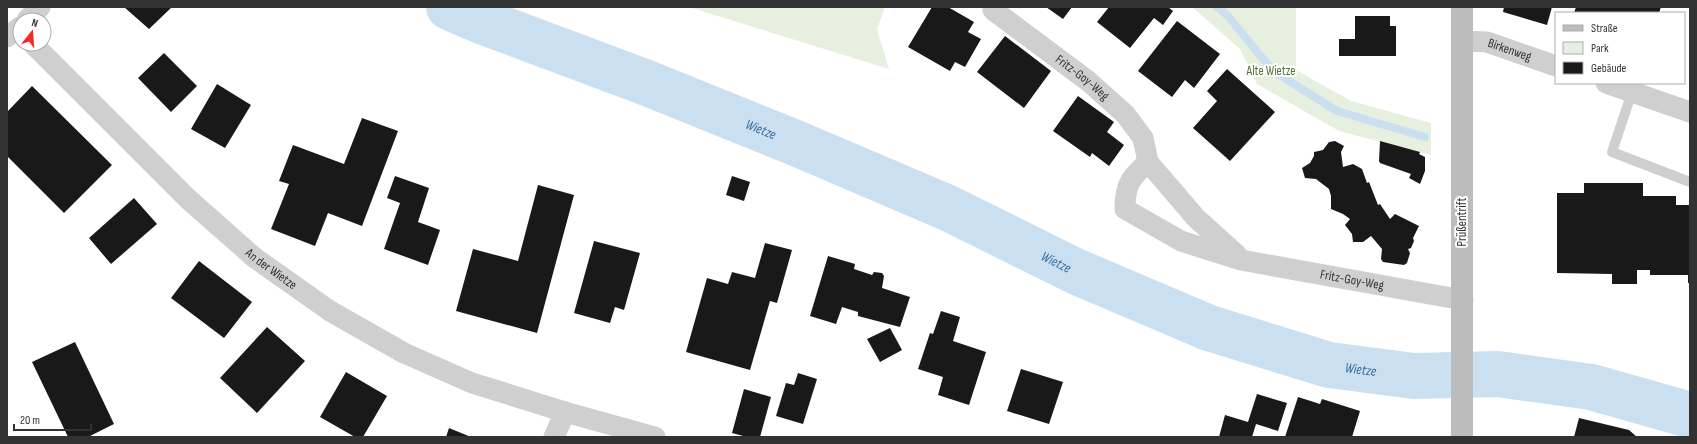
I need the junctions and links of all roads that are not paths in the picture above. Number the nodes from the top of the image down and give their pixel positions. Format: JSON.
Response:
{"nodes":[{"id":1,"x":1462,"y":7,"type":"edge"},
{"id":2,"x":994,"y":10,"type":"dead end"},
{"id":3,"x":1462,"y":41,"type":"junction"},
{"id":4,"x":41,"y":52,"type":"edge"},
{"id":5,"x":1555,"y":66,"type":"edge"},
{"id":6,"x":1609,"y":84,"type":"edge"},
{"id":7,"x":1632,"y":92,"type":"junction"},
{"id":8,"x":1690,"y":112,"type":"edge"},
{"id":9,"x":1148,"y":162,"type":"junction"},
{"id":10,"x":1690,"y":182,"type":"edge"},
{"id":11,"x":1241,"y":260,"type":"junction"},
{"id":12,"x":1462,"y":300,"type":"junction"},
{"id":13,"x":565,"y":412,"type":"junction"},
{"id":14,"x":554,"y":437,"type":"edge"},
{"id":15,"x":655,"y":437,"type":"edge"},
{"id":16,"x":1462,"y":437,"type":"edge"}],
"edges":[{"from":1,"to":3,"type":"main road","name":"Prüßentrift"},
{"from":2,"to":9,"type":"street","name":"Fritz-Goy-Weg"},
{"from":3,"to":5,"type":"street","name":"Birkenweg"},
{"from":3,"to":12,"type":"main road","name":"Prüßentrift"},
{"from":4,"to":13,"type":"street","name":"An der Wietze"},
{"from":6,"to":7,"type":"street"},
{"from":7,"to":8,"type":"street"},
{"from":7,"to":10,"type":"lane"},
{"from":9,"to":11,"type":"street","name":"Fritz-Goy-Weg"},
{"from":9,"to":11,"type":"street","name":"Fritz-Goy-Weg"},
{"from":11,"to":12,"type":"street","name":"Fritz-Goy-Weg"},
{"from":12,"to":16,"type":"main road","name":"Prüßentrift"},
{"from":13,"to":14,"type":"street"},
{"from":13,"to":15,"type":"street","name":"An der Wietze"}]}
